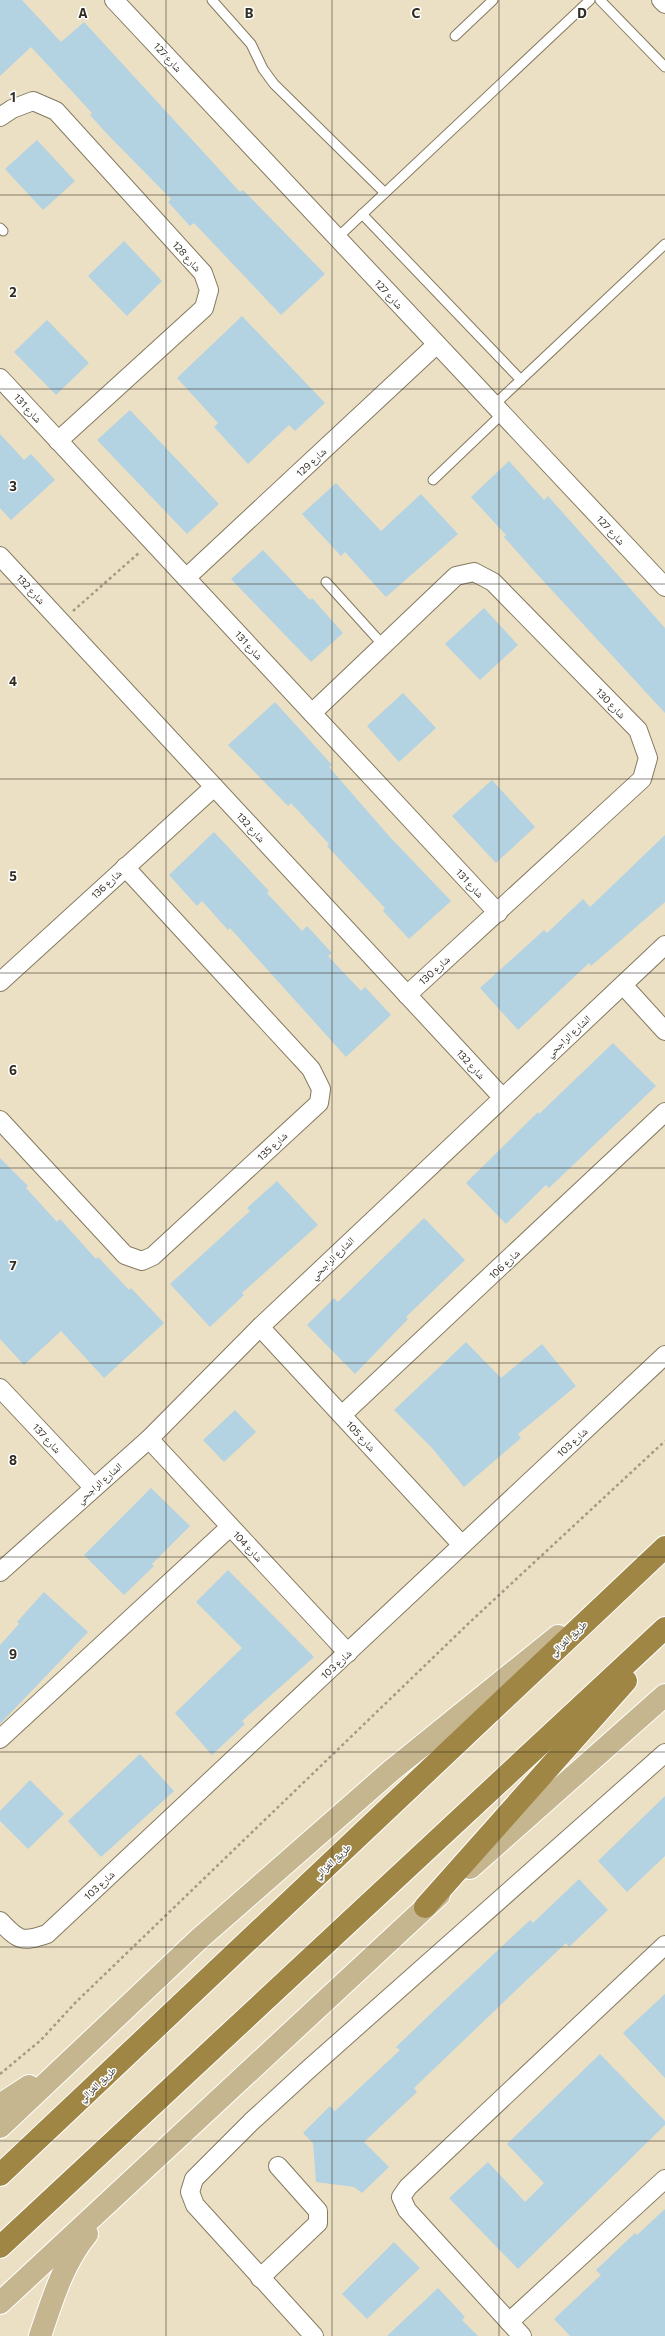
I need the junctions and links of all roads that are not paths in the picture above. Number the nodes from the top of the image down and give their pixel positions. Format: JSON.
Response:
{"nodes":[{"id":1,"x":114,"y":0,"type":"edge"},
{"id":2,"x":212,"y":0,"type":"edge"},
{"id":3,"x":493,"y":0,"type":"edge"},
{"id":4,"x":590,"y":0,"type":"edge"},
{"id":5,"x":600,"y":0,"type":"edge"},
{"id":6,"x":661,"y":0,"type":"edge"},
{"id":7,"x":665,"y":4,"type":"edge"},
{"id":8,"x":455,"y":36,"type":"dead end"},
{"id":9,"x":665,"y":67,"type":"edge"},
{"id":10,"x":0,"y":117,"type":"edge"},
{"id":11,"x":385,"y":193,"type":"junction"},
{"id":12,"x":362,"y":214,"type":"junction"},
{"id":13,"x":337,"y":238,"type":"junction"},
{"id":14,"x":665,"y":244,"type":"edge"},
{"id":15,"x":436,"y":345,"type":"junction"},
{"id":16,"x":0,"y":378,"type":"edge"},
{"id":17,"x":521,"y":380,"type":"junction"},
{"id":18,"x":497,"y":411,"type":"junction"},
{"id":19,"x":58,"y":440,"type":"junction"},
{"id":20,"x":433,"y":480,"type":"dead end"},
{"id":21,"x":0,"y":556,"type":"edge"},
{"id":22,"x":186,"y":578,"type":"junction"},
{"id":23,"x":326,"y":582,"type":"dead end"},
{"id":24,"x":665,"y":587,"type":"edge"},
{"id":25,"x":383,"y":645,"type":"junction"},
{"id":26,"x":312,"y":713,"type":"junction"},
{"id":27,"x":214,"y":787,"type":"junction"},
{"id":28,"x":125,"y":867,"type":"junction"},
{"id":29,"x":498,"y":913,"type":"junction"},
{"id":30,"x":665,"y":945,"type":"edge"},
{"id":31,"x":0,"y":982,"type":"edge"},
{"id":32,"x":623,"y":985,"type":"junction"},
{"id":33,"x":407,"y":995,"type":"junction"},
{"id":34,"x":665,"y":1031,"type":"edge"},
{"id":35,"x":502,"y":1097,"type":"junction"},
{"id":36,"x":665,"y":1112,"type":"edge"},
{"id":37,"x":0,"y":1120,"type":"edge"},
{"id":38,"x":260,"y":1327,"type":"junction"},
{"id":39,"x":665,"y":1355,"type":"edge"},
{"id":40,"x":0,"y":1388,"type":"edge"},
{"id":41,"x":342,"y":1415,"type":"junction"},
{"id":42,"x":149,"y":1439,"type":"junction"},
{"id":43,"x":93,"y":1487,"type":"junction"},
{"id":44,"x":230,"y":1527,"type":"junction"},
{"id":45,"x":462,"y":1545,"type":"junction"},
{"id":46,"x":665,"y":1547,"type":"edge"},
{"id":47,"x":649,"y":1562,"type":"junction"},
{"id":48,"x":0,"y":1572,"type":"edge"},
{"id":49,"x":665,"y":1628,"type":"edge"},
{"id":50,"x":665,"y":1635,"type":"edge"},
{"id":51,"x":348,"y":1653,"type":"junction"},
{"id":52,"x":665,"y":1695,"type":"edge"},
{"id":53,"x":0,"y":1739,"type":"edge"},
{"id":54,"x":665,"y":1753,"type":"edge"},
{"id":55,"x":425,"y":1907,"type":"junction"},
{"id":56,"x":0,"y":1921,"type":"edge"},
{"id":57,"x":665,"y":1945,"type":"edge"},
{"id":58,"x":84,"y":2048,"type":"junction"},
{"id":59,"x":0,"y":2105,"type":"edge"},
{"id":60,"x":0,"y":2127,"type":"edge"},
{"id":61,"x":278,"y":2166,"type":"dead end"},
{"id":62,"x":0,"y":2176,"type":"edge"},
{"id":63,"x":665,"y":2179,"type":"edge"},
{"id":64,"x":125,"y":2189,"type":"junction"},
{"id":65,"x":0,"y":2247,"type":"edge"},
{"id":66,"x":260,"y":2278,"type":"junction"},
{"id":67,"x":0,"y":2303,"type":"edge"},
{"id":68,"x":509,"y":2322,"type":"junction"},
{"id":69,"x":40,"y":2336,"type":"edge"},
{"id":70,"x":314,"y":2336,"type":"edge"},
{"id":71,"x":522,"y":2336,"type":"edge"}],
"edges":[{"from":1,"to":13,"type":"street","name":"شارع 127"},
{"from":2,"to":11,"type":"lane"},
{"from":3,"to":8,"type":"lane"},
{"from":4,"to":11,"type":"lane"},
{"from":5,"to":9,"type":"lane"},
{"from":6,"to":7,"type":"street"},
{"from":10,"to":19,"type":"street","name":"شارع 128"},
{"from":11,"to":12,"type":"lane"},
{"from":12,"to":13,"type":"lane"},
{"from":12,"to":17,"type":"lane"},
{"from":13,"to":15,"type":"street","name":"شارع 127"},
{"from":14,"to":17,"type":"lane"},
{"from":15,"to":18,"type":"street","name":"شارع 127"},
{"from":15,"to":22,"type":"street","name":"شارع 129"},
{"from":16,"to":19,"type":"street","name":"شارع 131"},
{"from":17,"to":18,"type":"lane"},
{"from":18,"to":20,"type":"lane"},
{"from":18,"to":24,"type":"street","name":"شارع 127"},
{"from":19,"to":22,"type":"street","name":"شارع 131"},
{"from":21,"to":27,"type":"street","name":"شارع 132"},
{"from":22,"to":26,"type":"street","name":"شارع 131"},
{"from":23,"to":25,"type":"lane"},
{"from":25,"to":26,"type":"street","name":"شارع 130"},
{"from":25,"to":29,"type":"street","name":"شارع 130"},
{"from":26,"to":29,"type":"street","name":"شارع 131"},
{"from":27,"to":28,"type":"street","name":"شارع 136"},
{"from":27,"to":33,"type":"street","name":"شارع 132"},
{"from":28,"to":31,"type":"street","name":"شارع 136"},
{"from":28,"to":37,"type":"street","name":"شارع 135"},
{"from":29,"to":33,"type":"street","name":"شارع 130"},
{"from":30,"to":32,"type":"street","name":"الشارع الراجحي"},
{"from":32,"to":34,"type":"street"},
{"from":32,"to":35,"type":"street","name":"الشارع الراجحي"},
{"from":33,"to":35,"type":"street","name":"شارع 132"},
{"from":35,"to":38,"type":"street","name":"الشارع الراجحي"},
{"from":36,"to":41,"type":"street","name":"شارع 106"},
{"from":38,"to":41,"type":"street","name":"شارع 105"},
{"from":38,"to":42,"type":"street","name":"الشارع الراجحي"},
{"from":39,"to":45,"type":"street","name":"شارع 103"},
{"from":40,"to":43,"type":"street","name":"شارع 137"},
{"from":41,"to":45,"type":"street","name":"شارع 105"},
{"from":42,"to":43,"type":"street","name":"الشارع الراجحي"},
{"from":42,"to":44,"type":"street","name":"شارع 104"},
{"from":43,"to":48,"type":"street","name":"الشارع الراجحي"},
{"from":44,"to":51,"type":"street","name":"شارع 104"},
{"from":44,"to":53,"type":"street"},
{"from":45,"to":51,"type":"street","name":"شارع 103"},
{"from":46,"to":47,"type":"highway","name":"طريق الغزالي"},
{"from":47,"to":58,"type":"main road"},
{"from":47,"to":62,"type":"highway","name":"طريق الغزالي"},
{"from":49,"to":65,"type":"highway"},
{"from":50,"to":55,"type":"highway"},
{"from":51,"to":56,"type":"street","name":"شارع 103"},
{"from":52,"to":55,"type":"main road"},
{"from":54,"to":66,"type":"street"},
{"from":55,"to":64,"type":"main road"},
{"from":57,"to":68,"type":"street"},
{"from":58,"to":59,"type":"main road"},
{"from":58,"to":60,"type":"main road"},
{"from":61,"to":66,"type":"street"},
{"from":63,"to":68,"type":"street"},
{"from":64,"to":67,"type":"main road"},
{"from":64,"to":69,"type":"main road"},
{"from":66,"to":70,"type":"street"},
{"from":68,"to":71,"type":"street"}]}
